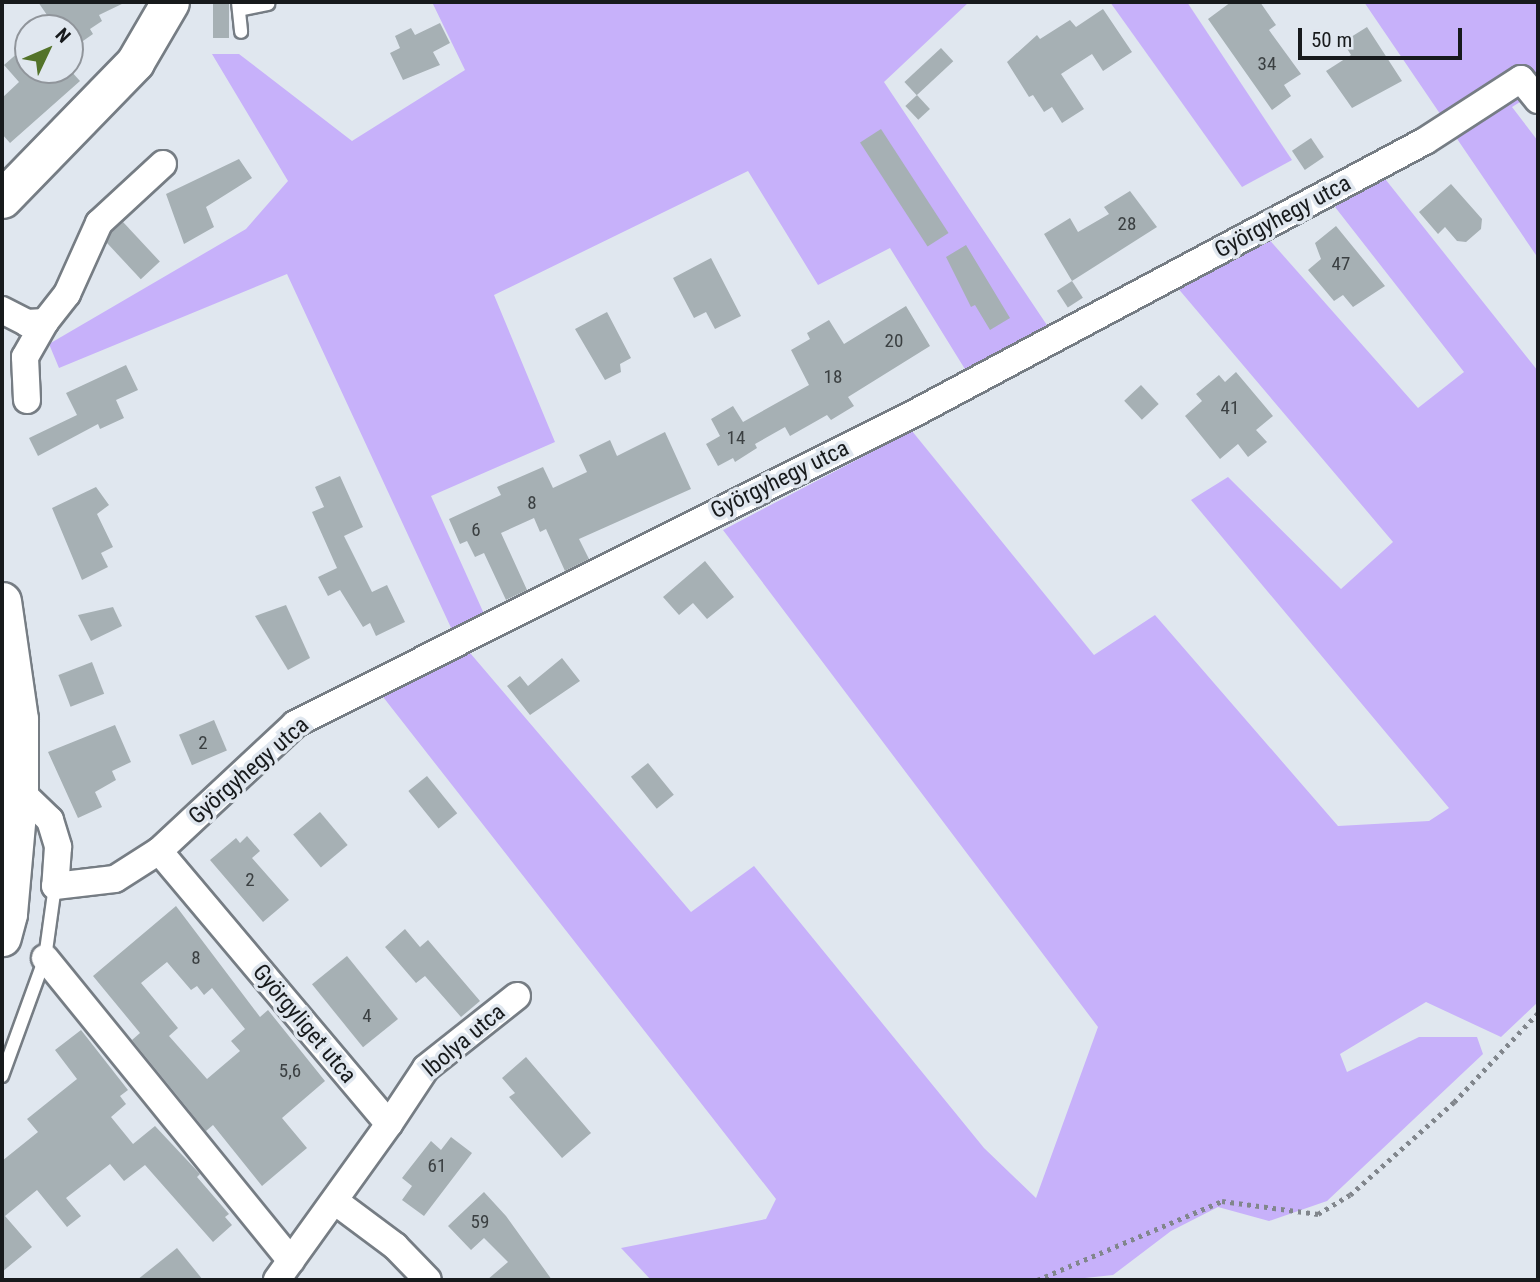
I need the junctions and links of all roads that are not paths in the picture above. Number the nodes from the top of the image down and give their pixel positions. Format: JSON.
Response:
{"nodes":[{"id":1,"x":170,"y":2,"type":"edge"},
{"id":2,"x":268,"y":4,"type":"dead end"},
{"id":3,"x":238,"y":6,"type":"edge"},
{"id":4,"x":241,"y":32,"type":"dead end"},
{"id":5,"x":1538,"y":100,"type":"edge"},
{"id":6,"x":163,"y":164,"type":"dead end"},
{"id":7,"x":2,"y":199,"type":"edge"},
{"id":8,"x":2,"y":310,"type":"edge"},
{"id":9,"x":45,"y":322,"type":"junction"},
{"id":10,"x":27,"y":400,"type":"dead end"},
{"id":11,"x":2,"y":601,"type":"edge"},
{"id":12,"x":19,"y":790,"type":"junction"},
{"id":13,"x":159,"y":851,"type":"junction"},
{"id":14,"x":55,"y":886,"type":"junction"},
{"id":15,"x":2,"y":937,"type":"edge"},
{"id":16,"x":45,"y":958,"type":"junction"},
{"id":17,"x":517,"y":996,"type":"dead end"},
{"id":18,"x":2,"y":1076,"type":"edge"},
{"id":19,"x":389,"y":1124,"type":"junction"},
{"id":20,"x":336,"y":1202,"type":"junction"},
{"id":21,"x":284,"y":1271,"type":"edge"},
{"id":22,"x":428,"y":1280,"type":"edge"}],
"edges":[{"from":1,"to":7,"type":"main road"},
{"from":2,"to":3,"type":"lane"},
{"from":3,"to":4,"type":"lane"},
{"from":5,"to":13,"type":"street","name":"Györgyhegy utca"},
{"from":6,"to":9,"type":"street"},
{"from":8,"to":9,"type":"street"},
{"from":9,"to":10,"type":"street"},
{"from":11,"to":12,"type":"main road"},
{"from":12,"to":14,"type":"street"},
{"from":12,"to":15,"type":"main road"},
{"from":13,"to":14,"type":"street","name":"Györgyhegy utca"},
{"from":13,"to":19,"type":"street","name":"Györgyliget utca"},
{"from":14,"to":16,"type":"lane"},
{"from":16,"to":18,"type":"lane"},
{"from":16,"to":21,"type":"street"},
{"from":17,"to":19,"type":"street","name":"Ibolya utca"},
{"from":19,"to":20,"type":"street"},
{"from":20,"to":21,"type":"street"},
{"from":20,"to":22,"type":"street"}]}
